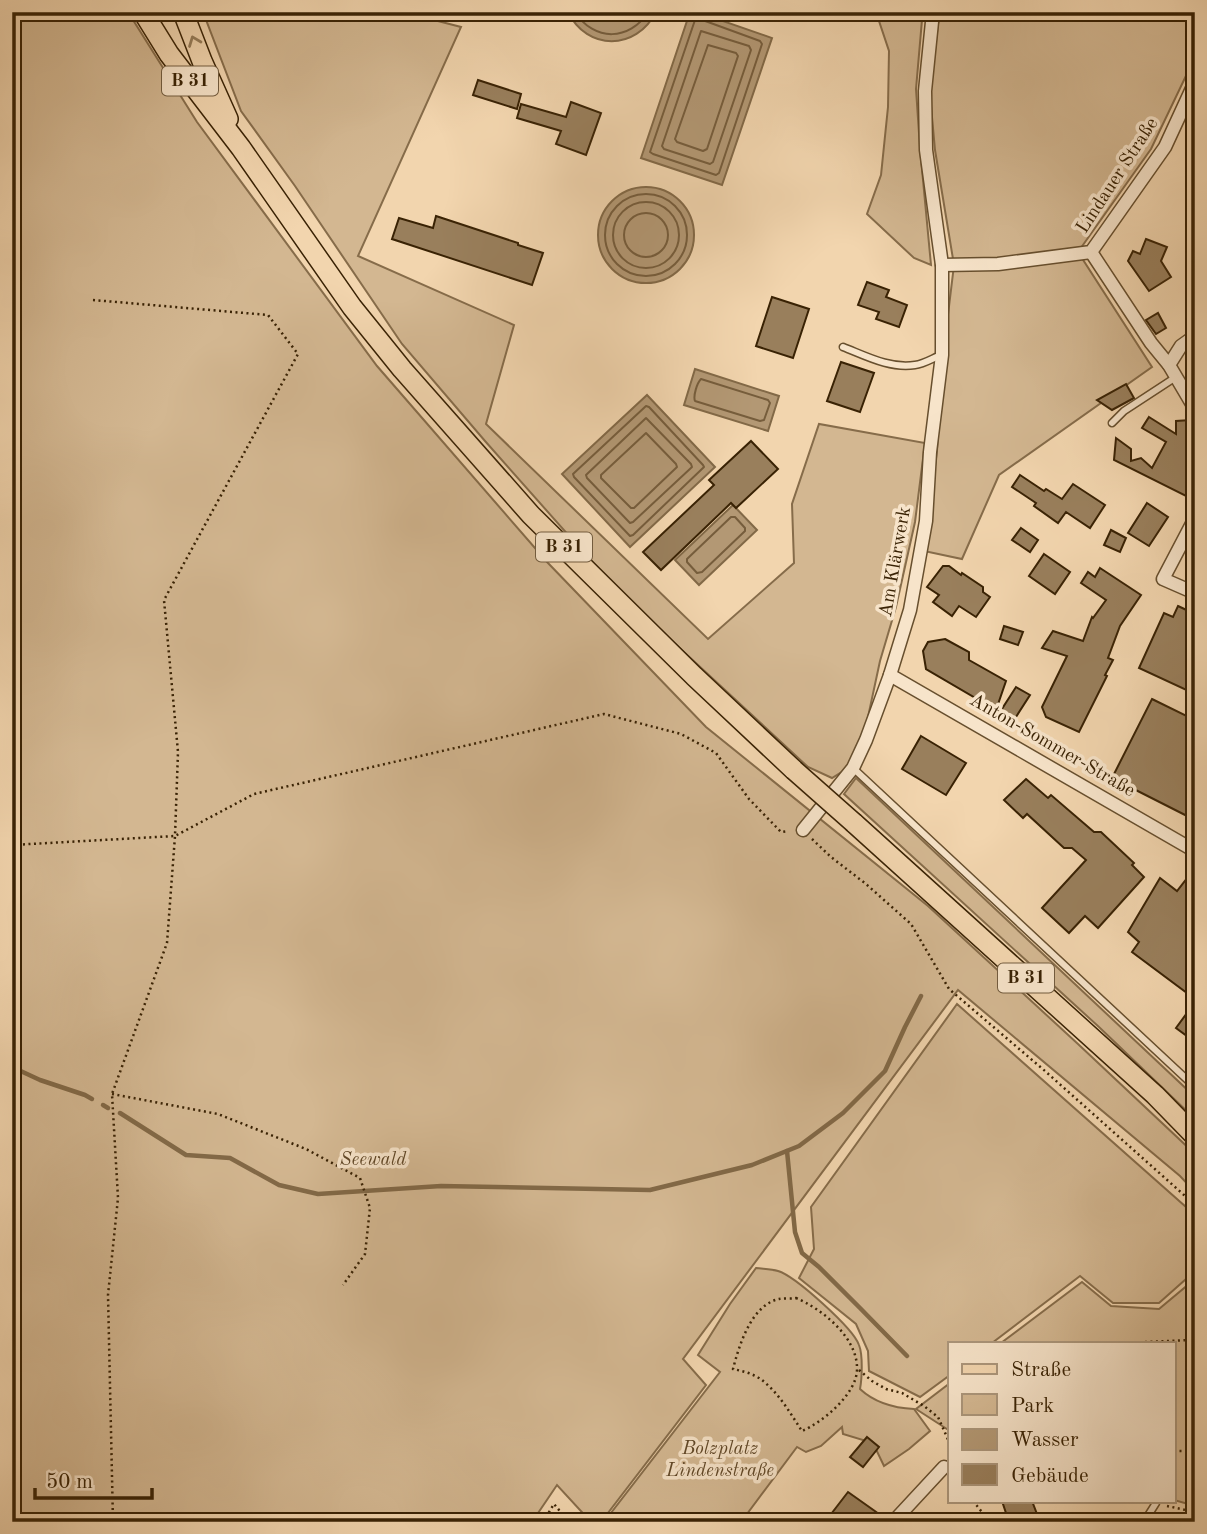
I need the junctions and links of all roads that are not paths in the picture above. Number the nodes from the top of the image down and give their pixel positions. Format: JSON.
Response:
{"nodes":[{"id":1,"x":143,"y":12,"type":"edge"},
{"id":2,"x":183,"y":12,"type":"edge"},
{"id":3,"x":933,"y":12,"type":"edge"},
{"id":4,"x":1195,"y":82,"type":"edge"},
{"id":5,"x":241,"y":148,"type":"junction"},
{"id":6,"x":1091,"y":252,"type":"junction"},
{"id":7,"x":942,"y":265,"type":"junction"},
{"id":8,"x":1195,"y":336,"type":"edge"},
{"id":9,"x":844,"y":347,"type":"dead end"},
{"id":10,"x":942,"y":355,"type":"junction"},
{"id":11,"x":1172,"y":371,"type":"junction"},
{"id":12,"x":1195,"y":409,"type":"edge"},
{"id":13,"x":1112,"y":423,"type":"dead end"},
{"id":14,"x":1195,"y":518,"type":"edge"},
{"id":15,"x":1195,"y":593,"type":"edge"},
{"id":16,"x":890,"y":674,"type":"junction"},
{"id":17,"x":853,"y":768,"type":"junction"},
{"id":18,"x":803,"y":830,"type":"road end"},
{"id":19,"x":1195,"y":851,"type":"edge"},
{"id":20,"x":1195,"y":1087,"type":"edge"},
{"id":21,"x":1195,"y":1136,"type":"edge"},
{"id":22,"x":944,"y":1466,"type":"dead end"},
{"id":23,"x":1156,"y":1503,"type":"road end"},
{"id":24,"x":893,"y":1522,"type":"edge"},
{"id":25,"x":1144,"y":1522,"type":"edge"}],
"edges":[{"from":1,"to":5,"type":"main road","number":"B 31"},
{"from":5,"to":2,"type":"main road","one_way":true},
{"from":3,"to":7,"type":"street","name":"Am Klärwerk"},
{"from":4,"to":6,"type":"street","name":"Lindauer Straße"},
{"from":5,"to":21,"type":"main road","number":"B 31","bridge":true},
{"from":6,"to":7,"type":"street","name":"Lindauer Straße"},
{"from":6,"to":11,"type":"street","name":"Lindauer Straße"},
{"from":7,"to":10,"type":"street","name":"Am Klärwerk"},
{"from":8,"to":11,"type":"street"},
{"from":9,"to":10,"type":"lane"},
{"from":10,"to":16,"type":"street","name":"Am Klärwerk"},
{"from":11,"to":12,"type":"street","name":"Lindauer Straße"},
{"from":11,"to":13,"type":"lane"},
{"from":14,"to":15,"type":"street"},
{"from":16,"to":17,"type":"street","name":"Am Klärwerk"},
{"from":16,"to":19,"type":"street","name":"Anton-Sommer-Straße"},
{"from":17,"to":18,"type":"street","name":"Am Klärwerk"},
{"from":17,"to":20,"type":"lane"},
{"from":22,"to":24,"type":"street"},
{"from":23,"to":25,"type":"lane"}]}
